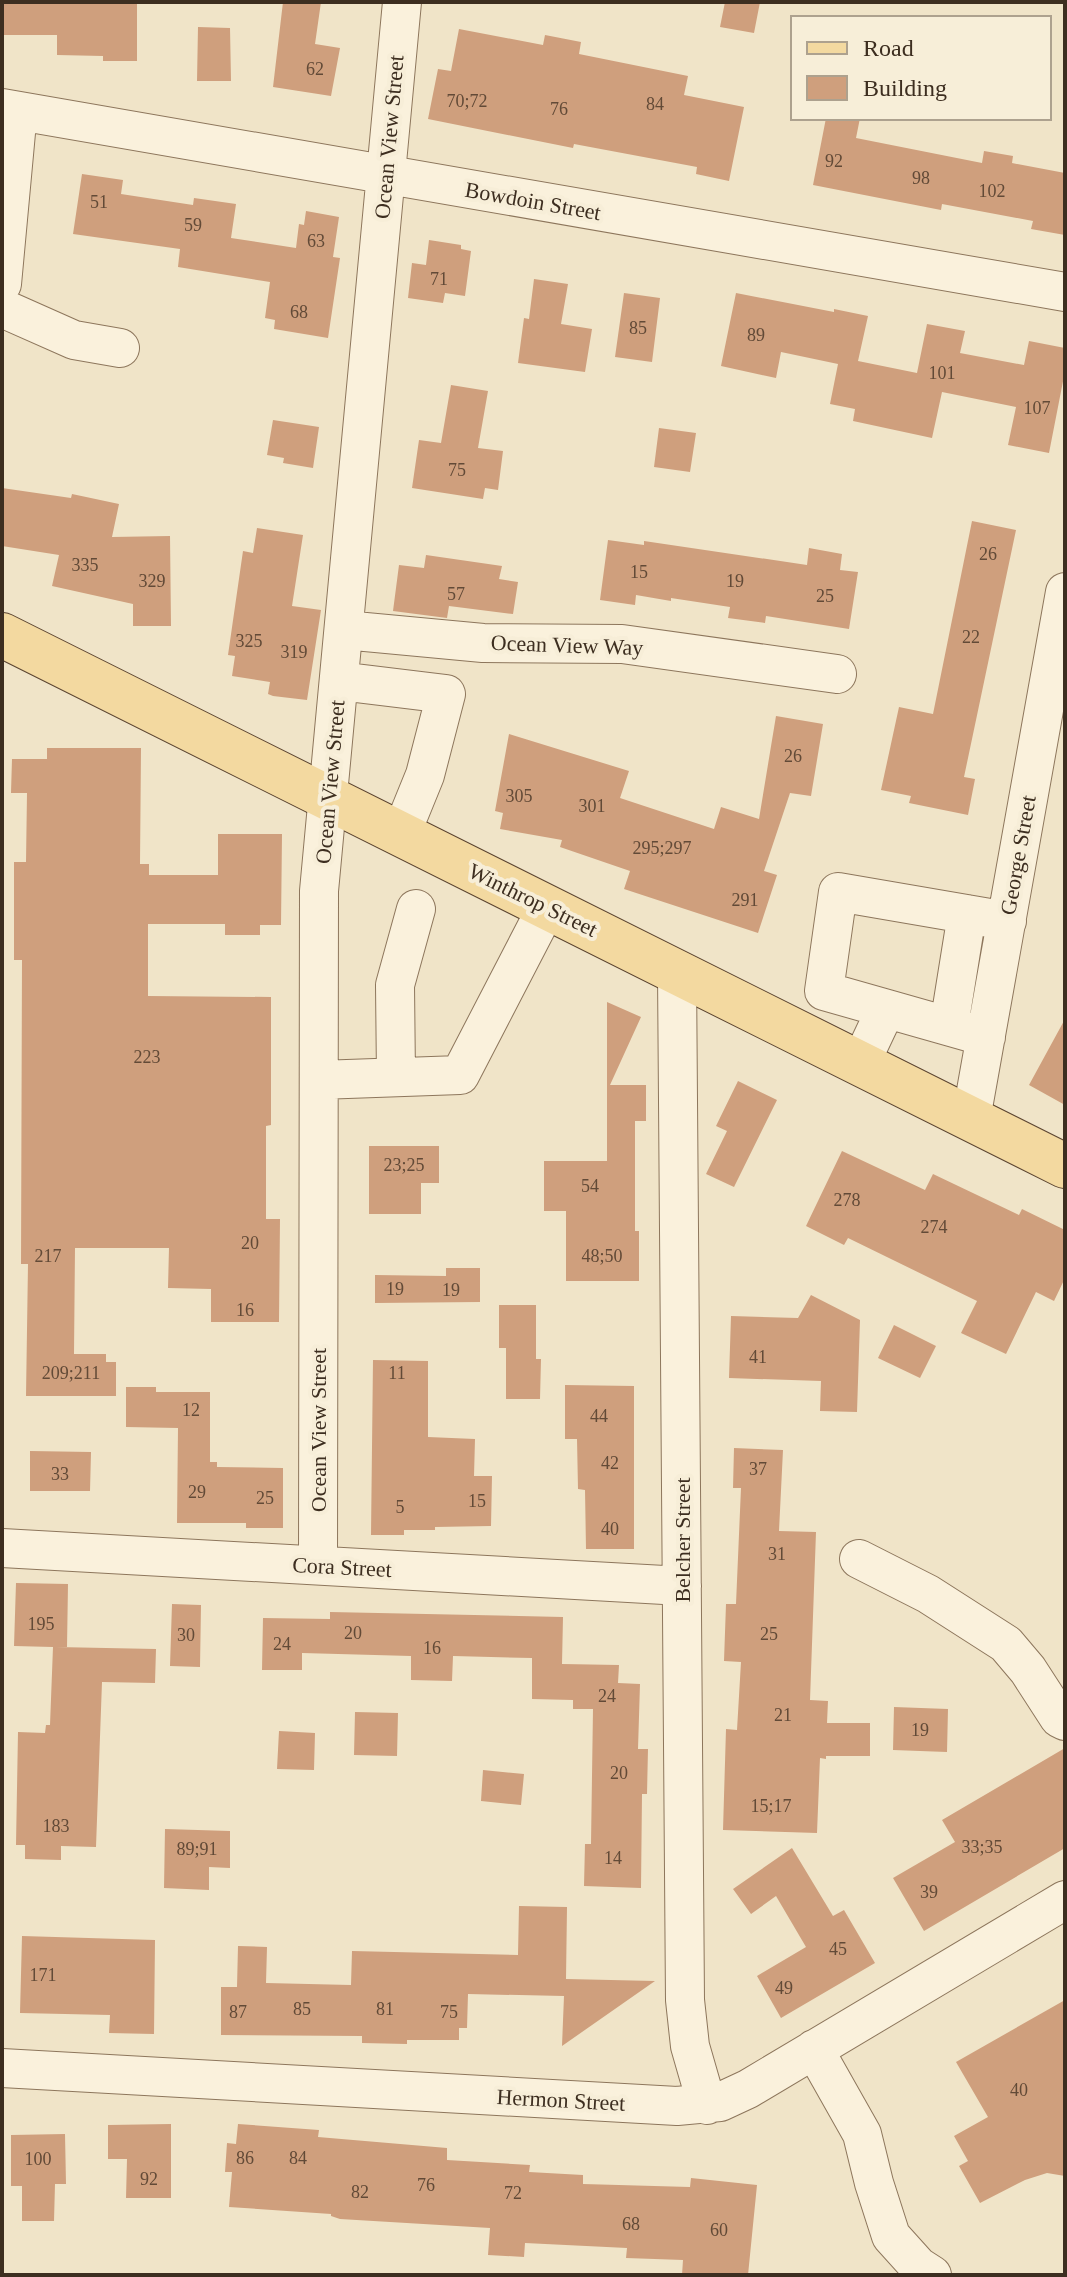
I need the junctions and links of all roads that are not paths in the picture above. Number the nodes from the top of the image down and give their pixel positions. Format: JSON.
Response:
{"nodes":[{"id":1,"x":402,"y":2,"type":"edge"},
{"id":2,"x":10,"y":110,"type":"edge"},
{"id":3,"x":386,"y":176,"type":"junction"},
{"id":4,"x":2,"y":284,"type":"edge"},
{"id":5,"x":1065,"y":292,"type":"edge"},
{"id":6,"x":2,"y":308,"type":"edge"},
{"id":7,"x":120,"y":348,"type":"dead end"},
{"id":8,"x":1065,"y":592,"type":"edge"},
{"id":9,"x":344,"y":630,"type":"junction"},
{"id":10,"x":2,"y":635,"type":"edge"},
{"id":11,"x":837,"y":674,"type":"dead end"},
{"id":12,"x":339,"y":681,"type":"junction"},
{"id":13,"x":329,"y":798,"type":"junction"},
{"id":14,"x":401,"y":834,"type":"junction"},
{"id":15,"x":547,"y":907,"type":"junction"},
{"id":16,"x":416,"y":909,"type":"dead end"},
{"id":17,"x":967,"y":914,"type":"junction"},
{"id":18,"x":1007,"y":921,"type":"junction"},
{"id":19,"x":677,"y":972,"type":"junction"},
{"id":20,"x":886,"y":1009,"type":"junction"},
{"id":21,"x":949,"y":1026,"type":"junction"},
{"id":22,"x":986,"y":1037,"type":"junction"},
{"id":23,"x":860,"y":1064,"type":"junction"},
{"id":24,"x":396,"y":1077,"type":"junction"},
{"id":25,"x":319,"y":1080,"type":"junction"},
{"id":26,"x":971,"y":1119,"type":"junction"},
{"id":27,"x":1065,"y":1166,"type":"edge"},
{"id":28,"x":2,"y":1548,"type":"edge"},
{"id":29,"x":859,"y":1559,"type":"dead end"},
{"id":30,"x":318,"y":1565,"type":"junction"},
{"id":31,"x":682,"y":1586,"type":"junction"},
{"id":32,"x":1065,"y":1721,"type":"edge"},
{"id":33,"x":1065,"y":1900,"type":"edge"},
{"id":34,"x":814,"y":2049,"type":"junction"},
{"id":35,"x":2,"y":2068,"type":"edge"},
{"id":36,"x":707,"y":2105,"type":"junction"},
{"id":37,"x":932,"y":2275,"type":"edge"}],
"edges":[{"from":1,"to":3,"type":"street","name":"Ocean View Street"},
{"from":2,"to":3,"type":"street","name":"Bowdoin Street"},
{"from":2,"to":4,"type":"street"},
{"from":3,"to":5,"type":"street","name":"Bowdoin Street"},
{"from":3,"to":9,"type":"street","name":"Ocean View Street"},
{"from":6,"to":7,"type":"street"},
{"from":8,"to":18,"type":"street","name":"George Street"},
{"from":9,"to":11,"type":"street","name":"Ocean View Way"},
{"from":9,"to":12,"type":"street","name":"Ocean View Street"},
{"from":10,"to":13,"type":"main road","name":"Winthrop Street"},
{"from":12,"to":13,"type":"street","name":"Ocean View Street"},
{"from":12,"to":14,"type":"street"},
{"from":13,"to":14,"type":"main road","name":"Winthrop Street"},
{"from":13,"to":25,"type":"street","name":"Ocean View Street"},
{"from":14,"to":15,"type":"main road","name":"Winthrop Street"},
{"from":15,"to":19,"type":"main road","name":"Winthrop Street"},
{"from":15,"to":24,"type":"street"},
{"from":16,"to":24,"type":"street"},
{"from":17,"to":18,"type":"street"},
{"from":17,"to":20,"type":"street"},
{"from":17,"to":21,"type":"street"},
{"from":18,"to":22,"type":"street","name":"George Street"},
{"from":19,"to":23,"type":"main road","name":"Winthrop Street"},
{"from":19,"to":31,"type":"street","name":"Belcher Street"},
{"from":20,"to":21,"type":"street"},
{"from":20,"to":23,"type":"street"},
{"from":21,"to":22,"type":"street"},
{"from":22,"to":26,"type":"street","name":"George Street"},
{"from":23,"to":26,"type":"main road","name":"Winthrop Street"},
{"from":24,"to":25,"type":"street"},
{"from":25,"to":30,"type":"street","name":"Ocean View Street"},
{"from":26,"to":27,"type":"main road","name":"Winthrop Street"},
{"from":28,"to":30,"type":"street","name":"Cora Street"},
{"from":29,"to":32,"type":"street"},
{"from":30,"to":31,"type":"street","name":"Cora Street"},
{"from":31,"to":36,"type":"street","name":"Belcher Street"},
{"from":33,"to":34,"type":"street","name":"Hermon Street"},
{"from":34,"to":36,"type":"street","name":"Hermon Street"},
{"from":34,"to":37,"type":"street"},
{"from":35,"to":36,"type":"street","name":"Hermon Street"}]}
